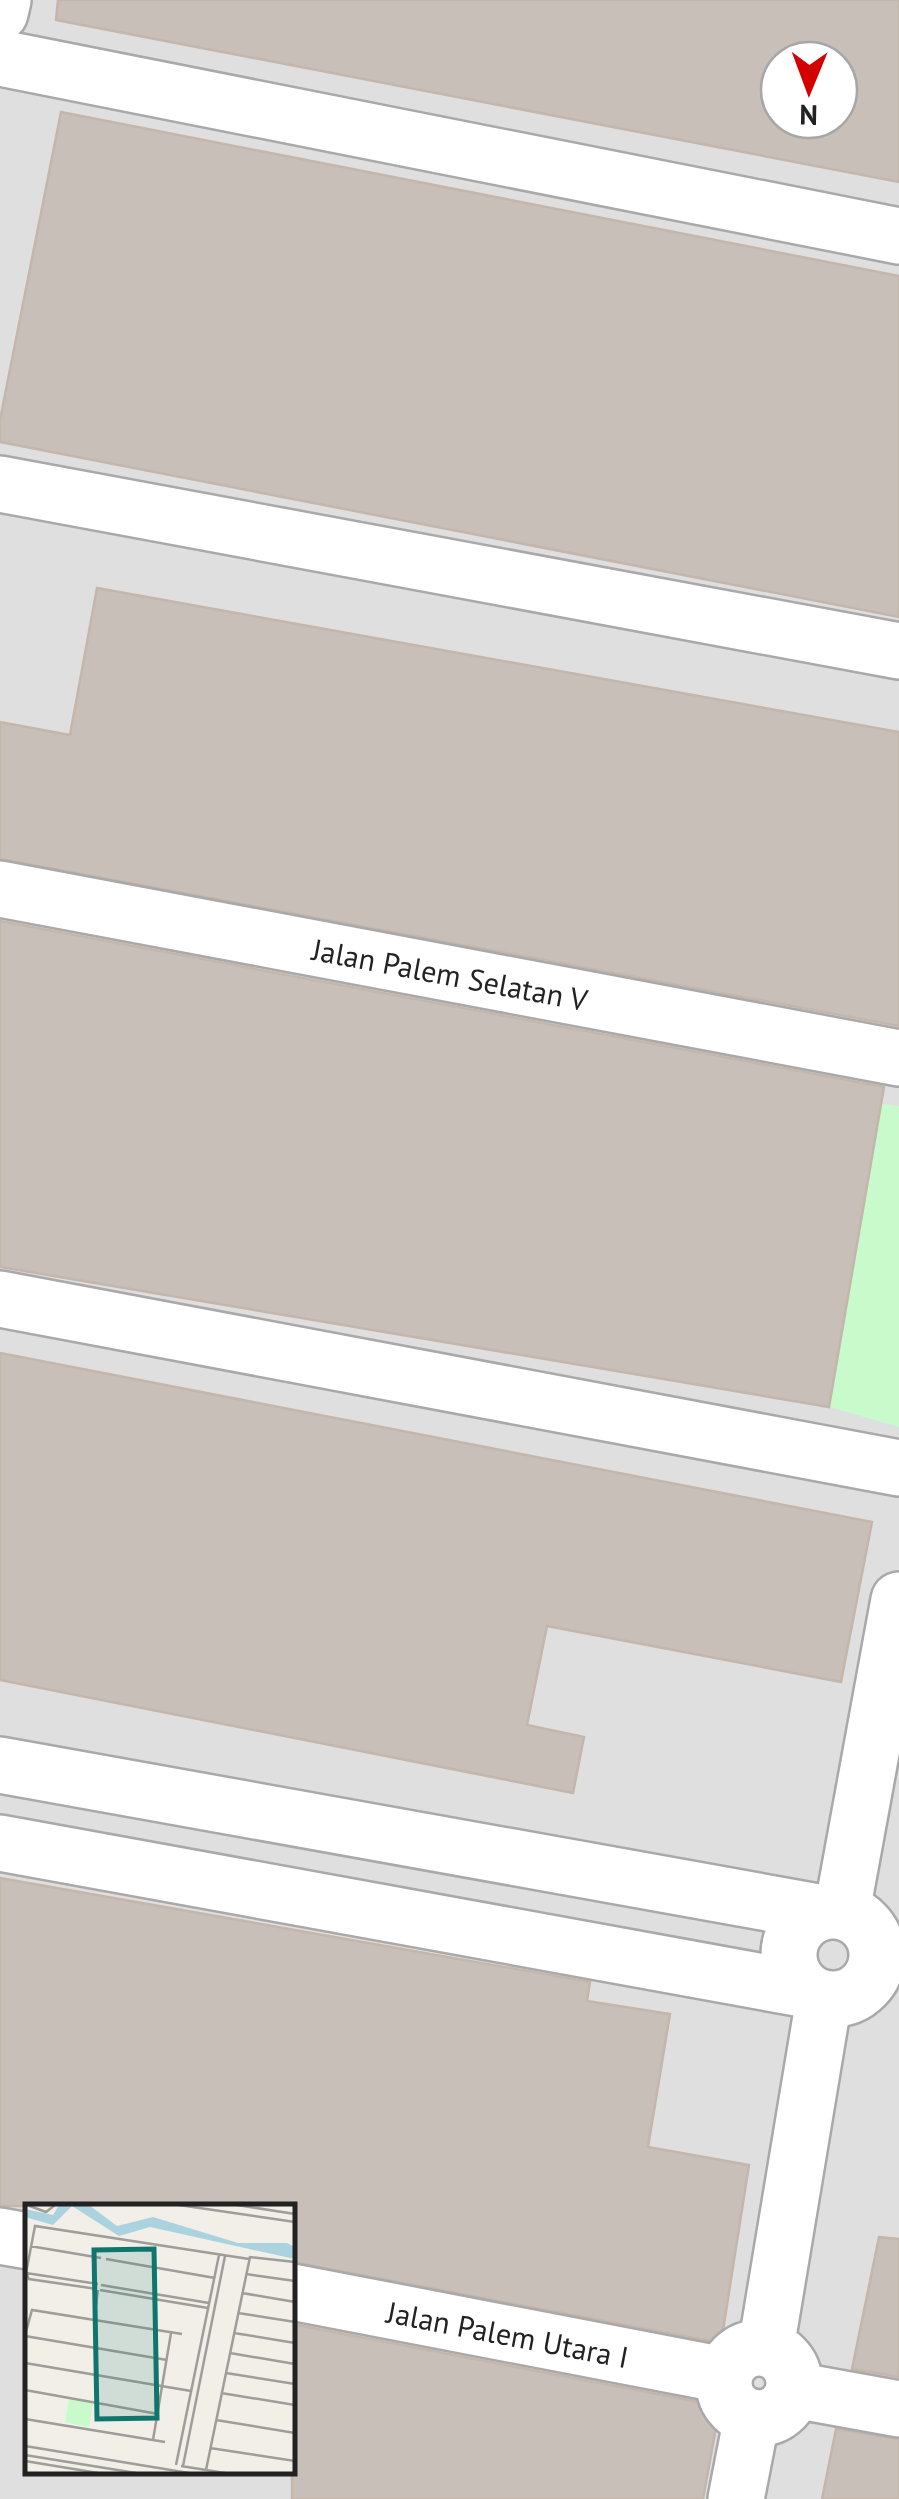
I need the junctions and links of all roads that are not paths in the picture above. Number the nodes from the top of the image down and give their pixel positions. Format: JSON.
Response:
{"nodes":[{"id":1,"x":2,"y":0,"type":"edge"},
{"id":2,"x":0,"y":13,"type":"edge"},
{"id":3,"x":0,"y":58,"type":"edge"},
{"id":4,"x":899,"y":236,"type":"edge"},
{"id":5,"x":0,"y":484,"type":"edge"},
{"id":6,"x":899,"y":651,"type":"edge"},
{"id":7,"x":0,"y":889,"type":"edge"},
{"id":8,"x":899,"y":1058,"type":"edge"},
{"id":9,"x":0,"y":1300,"type":"edge"},
{"id":10,"x":899,"y":1468,"type":"edge"},
{"id":11,"x":899,"y":1600,"type":"edge"},
{"id":12,"x":0,"y":1765,"type":"edge"},
{"id":13,"x":0,"y":1843,"type":"edge"},
{"id":14,"x":856,"y":1918,"type":"edge"},
{"id":15,"x":824,"y":1995,"type":"junction"},
{"id":16,"x":899,"y":2007,"type":"edge"},
{"id":17,"x":0,"y":2236,"type":"edge"},
{"id":18,"x":25,"y":2240,"type":"edge"},
{"id":19,"x":295,"y":2293,"type":"edge"},
{"id":20,"x":759,"y":2382,"type":"junction"},
{"id":21,"x":899,"y":2409,"type":"edge"},
{"id":22,"x":736,"y":2499,"type":"edge"}],
"edges":[{"from":1,"to":2,"type":"street"},
{"from":3,"to":4,"type":"street"},
{"from":5,"to":6,"type":"street"},
{"from":7,"to":8,"type":"street","name":"Jalan Palem Selatan V"},
{"from":9,"to":10,"type":"street"},
{"from":11,"to":14,"type":"street"},
{"from":12,"to":14,"type":"street"},
{"from":13,"to":15,"type":"street"},
{"from":14,"to":15,"type":"street"},
{"from":14,"to":15,"type":"street"},
{"from":15,"to":16,"type":"street"},
{"from":15,"to":20,"type":"street"},
{"from":17,"to":18,"type":"street"},
{"from":19,"to":20,"type":"street","name":"Jalan Palem Utara I"},
{"from":20,"to":21,"type":"street","name":"Jalan Palem Utara I"},
{"from":20,"to":22,"type":"street"}]}
